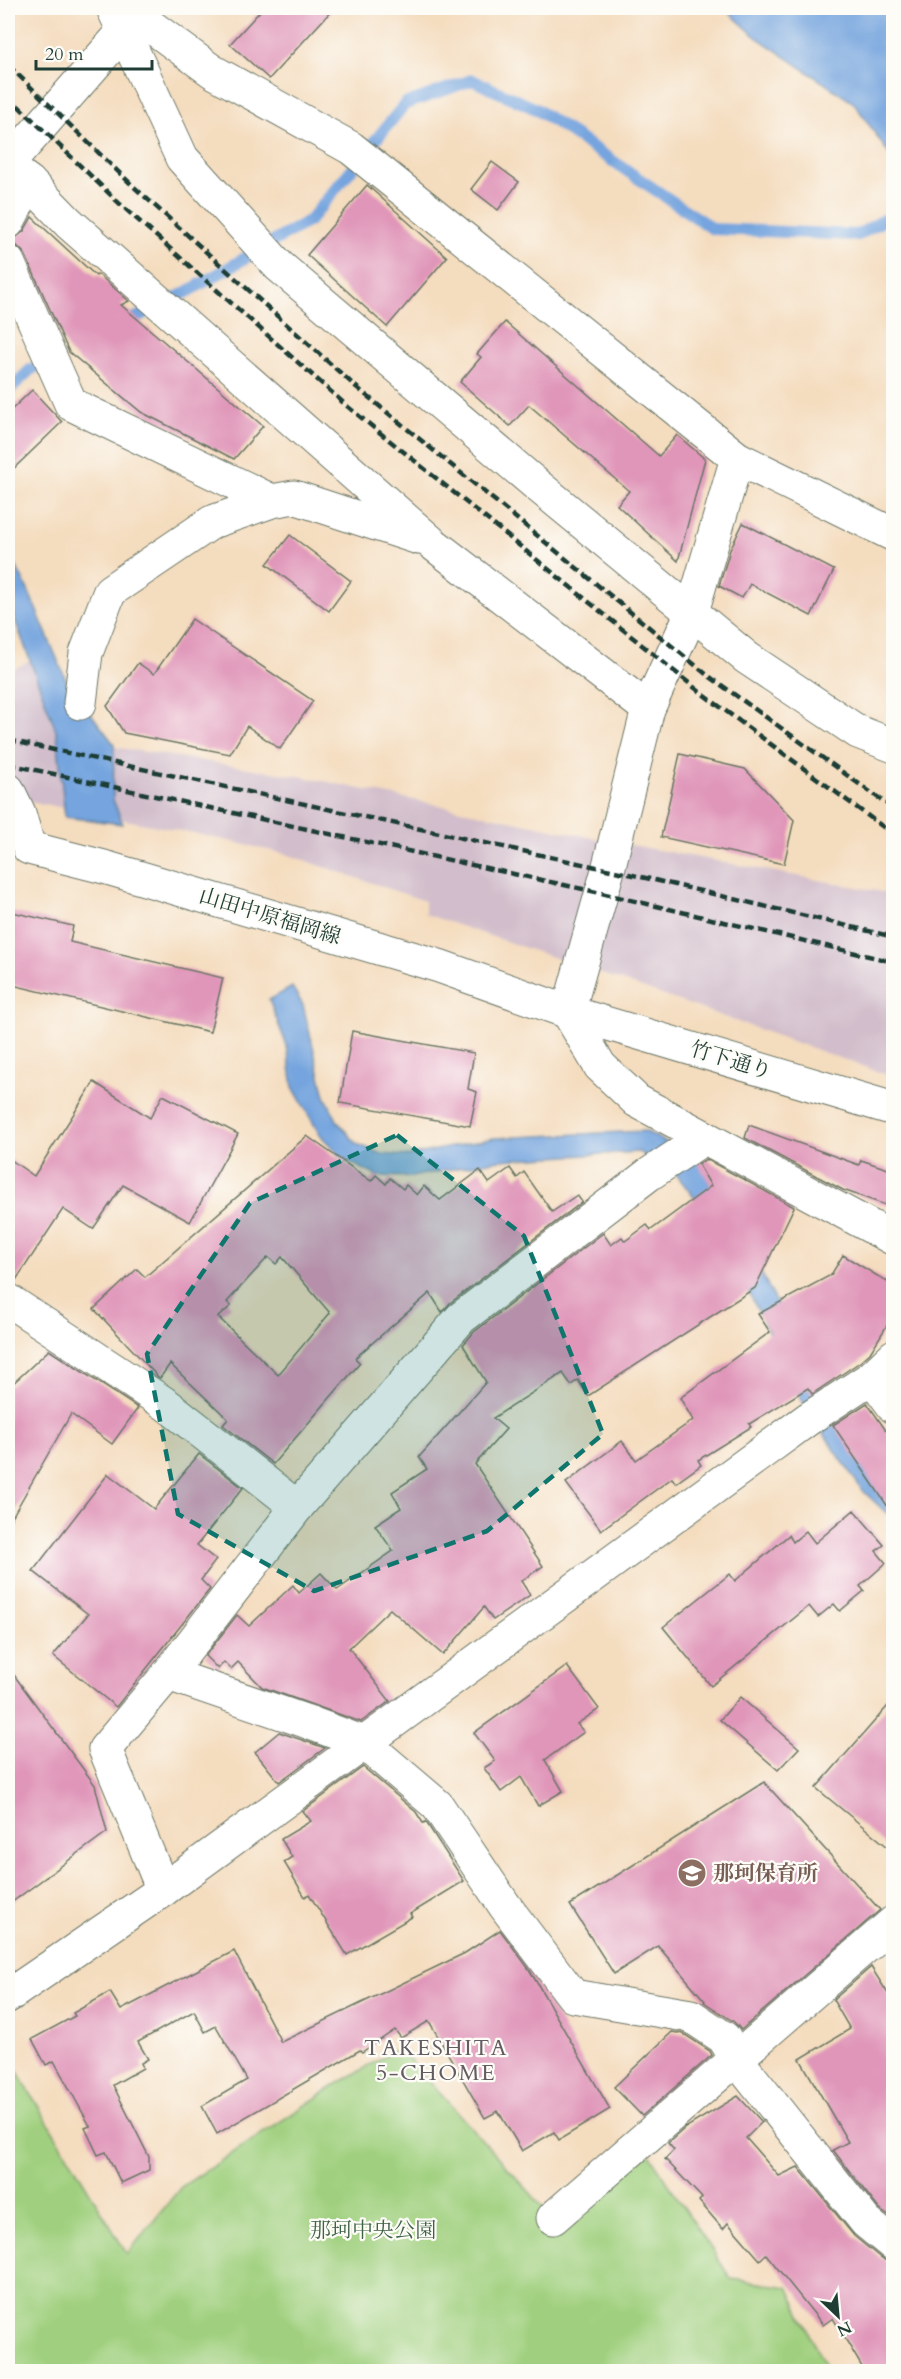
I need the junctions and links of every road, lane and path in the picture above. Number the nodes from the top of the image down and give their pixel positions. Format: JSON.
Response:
{"nodes":[{"id":1,"x":121,"y":15,"type":"edge"},
{"id":2,"x":15,"y":171,"type":"edge"},
{"id":3,"x":8,"y":222,"type":"edge"},
{"id":4,"x":8,"y":262,"type":"edge"},
{"id":5,"x":737,"y":458,"type":"junction"},
{"id":6,"x":272,"y":501,"type":"junction"},
{"id":7,"x":894,"y":535,"type":"edge"},
{"id":8,"x":432,"y":543,"type":"junction"},
{"id":9,"x":692,"y":612,"type":"junction"},
{"id":10,"x":80,"y":704,"type":"dead end"},
{"id":11,"x":648,"y":709,"type":"junction"},
{"id":12,"x":894,"y":746,"type":"edge"},
{"id":13,"x":8,"y":790,"type":"edge"},
{"id":14,"x":568,"y":1012,"type":"junction"},
{"id":15,"x":894,"y":1109,"type":"edge"},
{"id":16,"x":692,"y":1144,"type":"junction"},
{"id":17,"x":894,"y":1239,"type":"edge"},
{"id":18,"x":8,"y":1300,"type":"edge"},
{"id":19,"x":883,"y":1367,"type":"edge"},
{"id":20,"x":894,"y":1407,"type":"edge"},
{"id":21,"x":297,"y":1507,"type":"junction"},
{"id":22,"x":168,"y":1674,"type":"junction"},
{"id":23,"x":364,"y":1743,"type":"junction"},
{"id":24,"x":163,"y":1890,"type":"junction"},
{"id":25,"x":894,"y":1922,"type":"edge"},
{"id":26,"x":8,"y":1996,"type":"edge"},
{"id":27,"x":737,"y":2060,"type":"junction"},
{"id":28,"x":553,"y":2218,"type":"dead end"},
{"id":29,"x":894,"y":2246,"type":"edge"}],
"edges":[{"from":1,"to":2,"type":"street"},
{"from":1,"to":5,"type":"street"},
{"from":1,"to":9,"type":"street"},
{"from":2,"to":3,"type":"street"},
{"from":2,"to":8,"type":"street"},
{"from":4,"to":6,"type":"street"},
{"from":5,"to":7,"type":"street"},
{"from":5,"to":9,"type":"street"},
{"from":6,"to":8,"type":"street"},
{"from":6,"to":10,"type":"street"},
{"from":8,"to":11,"type":"street"},
{"from":9,"to":11,"type":"street"},
{"from":9,"to":12,"type":"street"},
{"from":11,"to":14,"type":"street"},
{"from":13,"to":14,"type":"street","name":"山田中原福岡線"},
{"from":14,"to":15,"type":"street","name":"竹下通り"},
{"from":14,"to":16,"type":"street"},
{"from":16,"to":17,"type":"street"},
{"from":16,"to":21,"type":"street"},
{"from":18,"to":21,"type":"street"},
{"from":19,"to":20,"type":"street"},
{"from":19,"to":23,"type":"street"},
{"from":21,"to":22,"type":"street"},
{"from":22,"to":23,"type":"street"},
{"from":22,"to":24,"type":"street"},
{"from":23,"to":24,"type":"street"},
{"from":23,"to":27,"type":"street"},
{"from":24,"to":26,"type":"street"},
{"from":25,"to":27,"type":"street"},
{"from":27,"to":28,"type":"street"},
{"from":27,"to":29,"type":"street"}]}
